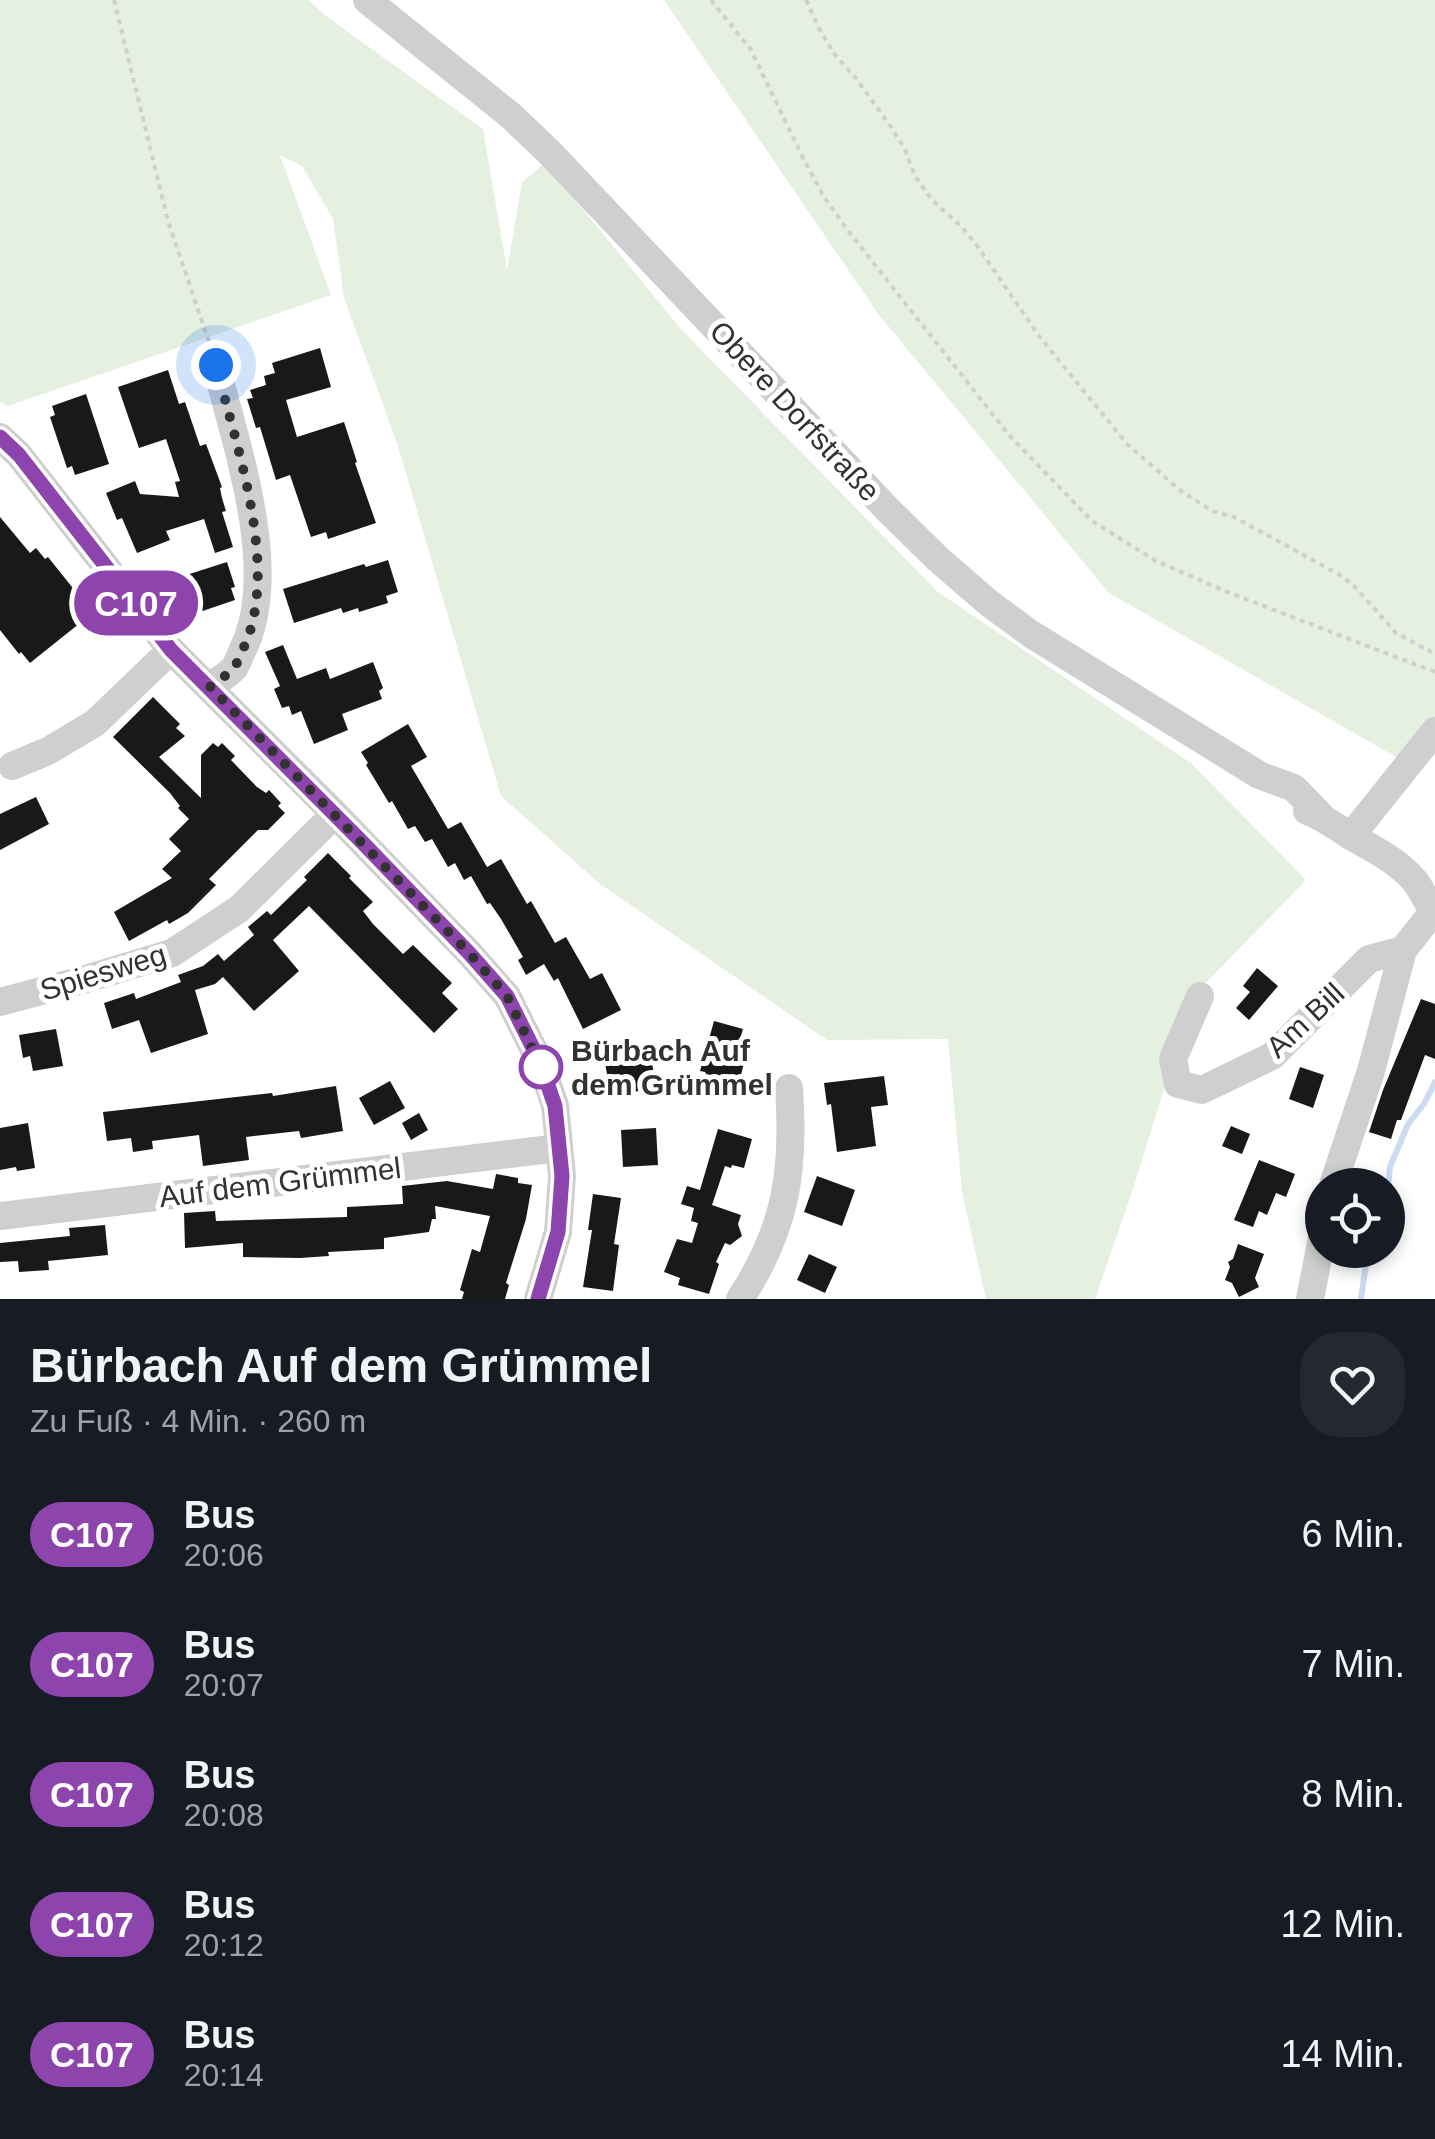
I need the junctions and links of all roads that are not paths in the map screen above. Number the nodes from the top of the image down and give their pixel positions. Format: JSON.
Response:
{"nodes":[{"id":1,"x":367,"y":0,"type":"edge"},
{"id":2,"x":216,"y":365,"type":"road end"},
{"id":3,"x":0,"y":438,"type":"edge"},
{"id":4,"x":171,"y":650,"type":"junction"},
{"id":5,"x":210,"y":687,"type":"junction"},
{"id":6,"x":1435,"y":730,"type":"edge"},
{"id":7,"x":12,"y":766,"type":"dead end"},
{"id":8,"x":335,"y":814,"type":"junction"},
{"id":9,"x":1351,"y":836,"type":"junction"},
{"id":10,"x":1434,"y":913,"type":"edge"},
{"id":11,"x":1403,"y":950,"type":"junction"},
{"id":12,"x":1200,"y":996,"type":"dead end"},
{"id":13,"x":0,"y":1002,"type":"edge"},
{"id":14,"x":790,"y":1088,"type":"dead end"},
{"id":15,"x":559,"y":1148,"type":"junction"},
{"id":16,"x":1339,"y":1168,"type":"edge"},
{"id":17,"x":0,"y":1216,"type":"edge"},
{"id":18,"x":1316,"y":1268,"type":"edge"},
{"id":19,"x":538,"y":1299,"type":"edge"},
{"id":20,"x":740,"y":1299,"type":"edge"},
{"id":21,"x":1310,"y":1299,"type":"edge"}],
"edges":[{"from":1,"to":9,"type":"street","name":"Obere Dorfstraße"},
{"from":2,"to":5,"type":"street"},
{"from":3,"to":4,"type":"street"},
{"from":4,"to":5,"type":"street"},
{"from":4,"to":7,"type":"street"},
{"from":5,"to":8,"type":"street"},
{"from":6,"to":9,"type":"street"},
{"from":8,"to":13,"type":"street","name":"Spiesweg"},
{"from":8,"to":15,"type":"street"},
{"from":9,"to":10,"type":"street","name":"Obere Dorfstraße"},
{"from":10,"to":11,"type":"street","name":"Obere Dorfstraße"},
{"from":11,"to":12,"type":"street","name":"Am Bill"},
{"from":11,"to":16,"type":"street","name":"Obere Dorfstraße"},
{"from":14,"to":20,"type":"street"},
{"from":15,"to":17,"type":"street","name":"Auf dem Grümmel"},
{"from":15,"to":19,"type":"street"},
{"from":18,"to":21,"type":"street"}]}
